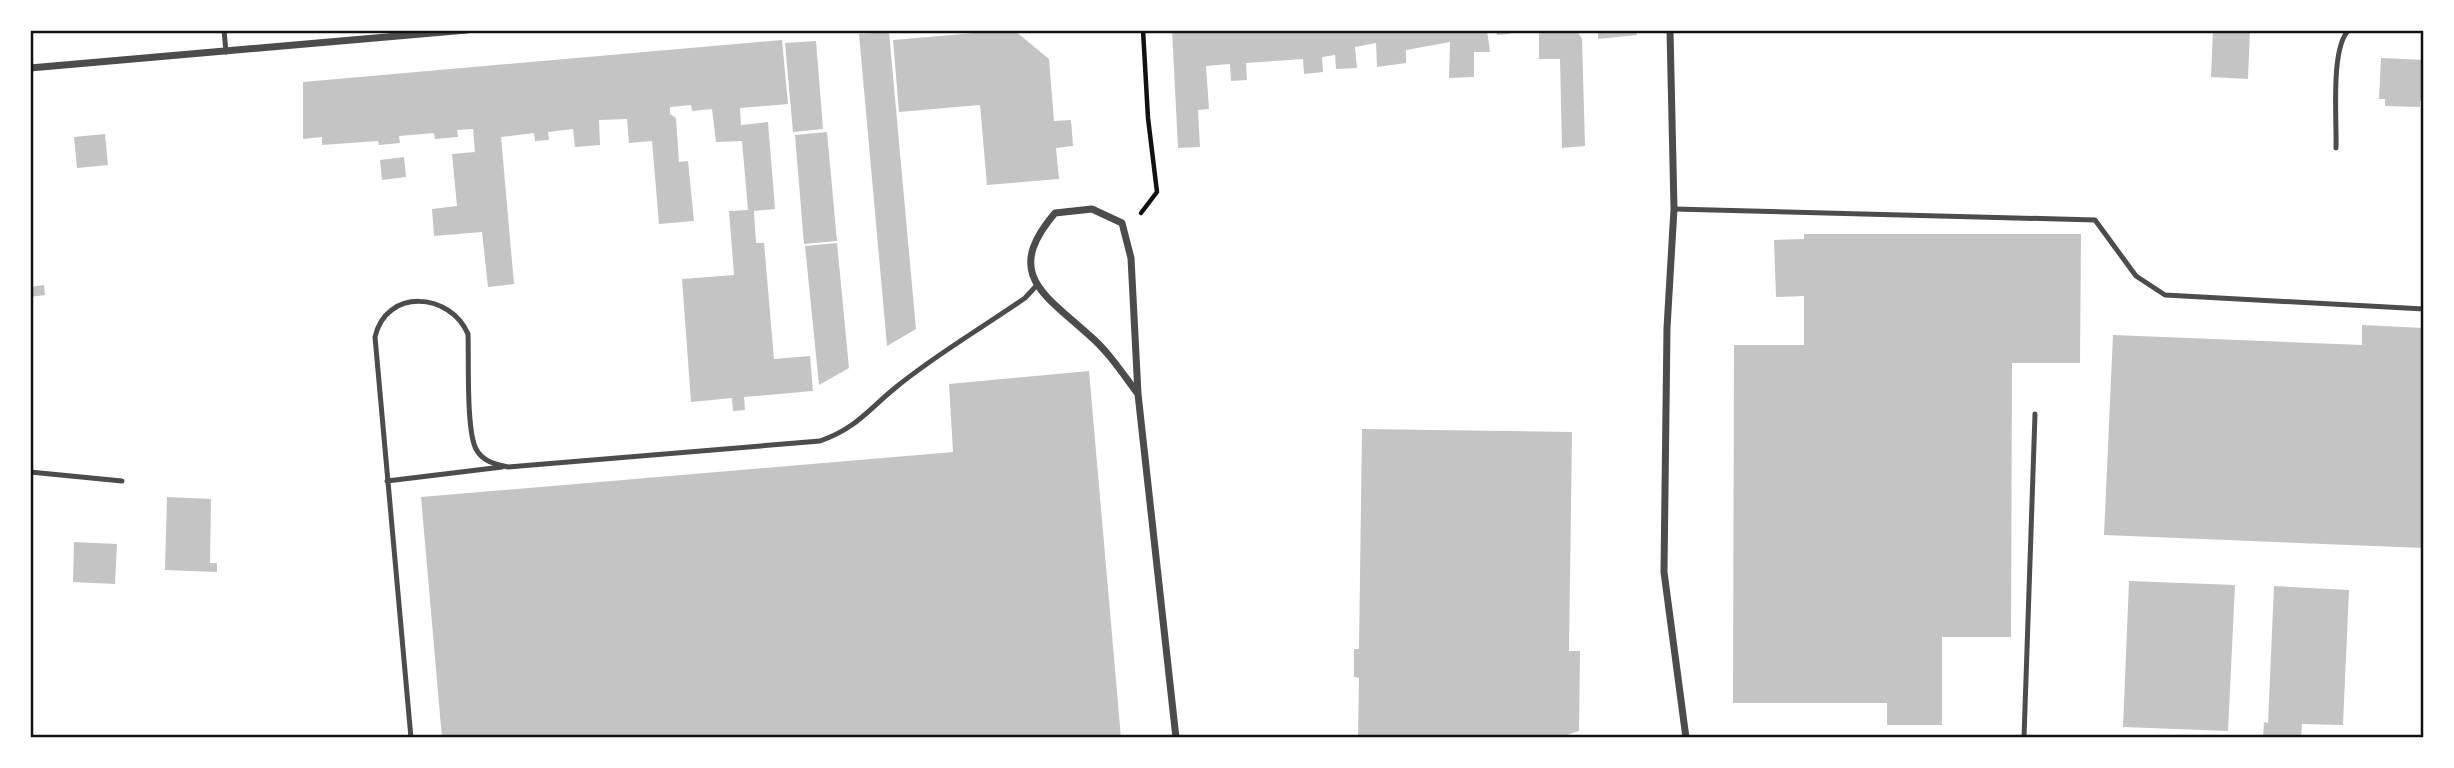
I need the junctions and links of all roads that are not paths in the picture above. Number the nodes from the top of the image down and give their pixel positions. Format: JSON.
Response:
{"nodes":[{"id":1,"x":224,"y":30,"type":"edge"},
{"id":2,"x":467,"y":30,"type":"edge"},
{"id":3,"x":1670,"y":30,"type":"edge"},
{"id":4,"x":2349,"y":30,"type":"edge"},
{"id":5,"x":226,"y":52,"type":"junction"},
{"id":6,"x":30,"y":68,"type":"edge"},
{"id":7,"x":2336,"y":148,"type":"dead end"},
{"id":8,"x":1674,"y":209,"type":"junction"},
{"id":9,"x":1038,"y":284,"type":"junction"},
{"id":10,"x":2424,"y":309,"type":"edge"},
{"id":11,"x":1138,"y":394,"type":"junction"},
{"id":12,"x":2035,"y":414,"type":"dead end"},
{"id":13,"x":508,"y":467,"type":"junction"},
{"id":14,"x":30,"y":472,"type":"edge"},
{"id":15,"x":122,"y":481,"type":"dead end"},
{"id":16,"x":387,"y":481,"type":"junction"},
{"id":17,"x":411,"y":738,"type":"edge"},
{"id":18,"x":1176,"y":738,"type":"edge"},
{"id":19,"x":1686,"y":738,"type":"edge"},
{"id":20,"x":2024,"y":738,"type":"edge"}],
"edges":[{"from":1,"to":5,"type":"lane"},
{"from":2,"to":5,"type":"street"},
{"from":3,"to":8,"type":"street"},
{"from":4,"to":7,"type":"lane"},
{"from":5,"to":6,"type":"street"},
{"from":8,"to":10,"type":"lane"},
{"from":8,"to":19,"type":"street"},
{"from":9,"to":11,"type":"street"},
{"from":9,"to":11,"type":"street"},
{"from":9,"to":13,"type":"lane"},
{"from":11,"to":18,"type":"street"},
{"from":12,"to":20,"type":"lane"},
{"from":13,"to":16,"type":"lane"},
{"from":13,"to":16,"type":"lane"},
{"from":14,"to":15,"type":"lane"},
{"from":16,"to":17,"type":"lane"}]}
